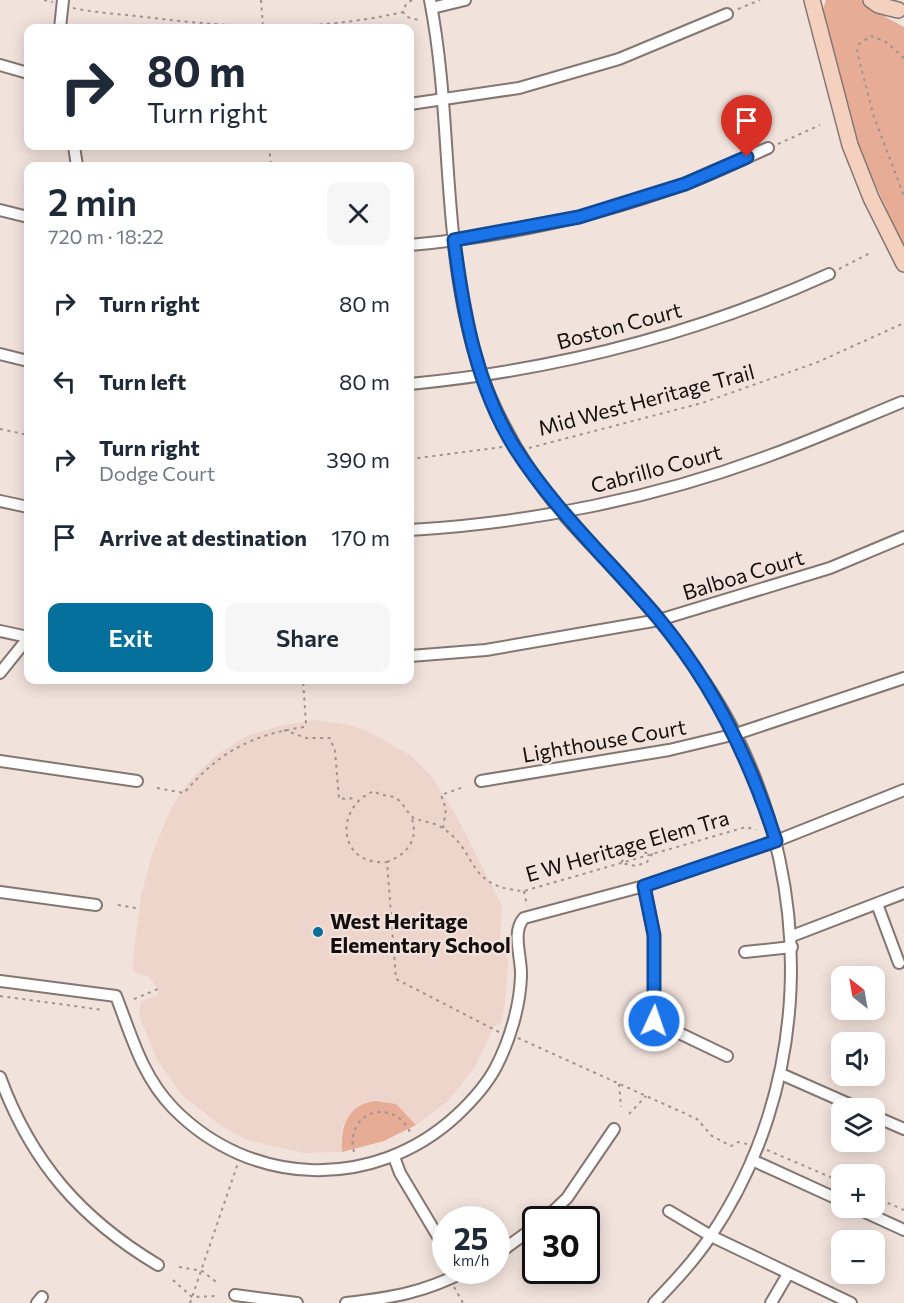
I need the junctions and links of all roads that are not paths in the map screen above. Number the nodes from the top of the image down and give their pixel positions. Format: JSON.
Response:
{"nodes":[{"id":1,"x":63,"y":0,"type":"edge"},
{"id":2,"x":465,"y":0,"type":"edge"},
{"id":3,"x":812,"y":0,"type":"edge"},
{"id":4,"x":819,"y":0,"type":"edge"},
{"id":5,"x":871,"y":0,"type":"edge"},
{"id":6,"x":885,"y":0,"type":"edge"},
{"id":7,"x":431,"y":4,"type":"edge"},
{"id":8,"x":901,"y":13,"type":"edge"},
{"id":9,"x":727,"y":14,"type":"road end"},
{"id":10,"x":818,"y":20,"type":"junction"},
{"id":11,"x":60,"y":24,"type":"edge"},
{"id":12,"x":0,"y":65,"type":"edge"},
{"id":13,"x":24,"y":72,"type":"edge"},
{"id":14,"x":445,"y":100,"type":"junction"},
{"id":15,"x":414,"y":104,"type":"edge"},
{"id":16,"x":768,"y":148,"type":"road end"},
{"id":17,"x":0,"y":210,"type":"edge"},
{"id":18,"x":24,"y":216,"type":"edge"},
{"id":19,"x":454,"y":240,"type":"junction"},
{"id":20,"x":414,"y":245,"type":"edge"},
{"id":21,"x":904,"y":264,"type":"edge"},
{"id":22,"x":830,"y":274,"type":"road end"},
{"id":23,"x":0,"y":354,"type":"edge"},
{"id":24,"x":24,"y":360,"type":"edge"},
{"id":25,"x":483,"y":377,"type":"junction"},
{"id":26,"x":414,"y":384,"type":"edge"},
{"id":27,"x":902,"y":402,"type":"dead end"},
{"id":28,"x":0,"y":501,"type":"edge"},
{"id":29,"x":24,"y":506,"type":"edge"},
{"id":30,"x":562,"y":512,"type":"junction"},
{"id":31,"x":414,"y":530,"type":"edge"},
{"id":32,"x":904,"y":537,"type":"edge"},
{"id":33,"x":659,"y":620,"type":"junction"},
{"id":34,"x":0,"y":631,"type":"edge"},
{"id":35,"x":24,"y":637,"type":"edge"},
{"id":36,"x":24,"y":643,"type":"edge"},
{"id":37,"x":414,"y":656,"type":"edge"},
{"id":38,"x":0,"y":673,"type":"edge"},
{"id":39,"x":904,"y":678,"type":"edge"},
{"id":40,"x":736,"y":734,"type":"junction"},
{"id":41,"x":0,"y":761,"type":"edge"},
{"id":42,"x":137,"y":781,"type":"dead end"},
{"id":43,"x":481,"y":781,"type":"dead end"},
{"id":44,"x":904,"y":790,"type":"edge"},
{"id":45,"x":776,"y":841,"type":"junction"},
{"id":46,"x":644,"y":886,"type":"junction"},
{"id":47,"x":0,"y":892,"type":"edge"},
{"id":48,"x":904,"y":893,"type":"edge"},
{"id":49,"x":877,"y":904,"type":"junction"},
{"id":50,"x":96,"y":905,"type":"dead end"},
{"id":51,"x":792,"y":942,"type":"junction"},
{"id":52,"x":745,"y":952,"type":"dead end"},
{"id":53,"x":899,"y":963,"type":"dead end"},
{"id":54,"x":0,"y":981,"type":"edge"},
{"id":55,"x":728,"y":1056,"type":"dead end"},
{"id":56,"x":781,"y":1074,"type":"junction"},
{"id":57,"x":0,"y":1077,"type":"edge"},
{"id":58,"x":835,"y":1098,"type":"edge"},
{"id":59,"x":885,"y":1121,"type":"edge"},
{"id":60,"x":614,"y":1129,"type":"dead end"},
{"id":61,"x":904,"y":1129,"type":"edge"},
{"id":62,"x":394,"y":1157,"type":"junction"},
{"id":63,"x":752,"y":1160,"type":"junction"},
{"id":64,"x":831,"y":1196,"type":"edge"},
{"id":65,"x":559,"y":1206,"type":"edge"},
{"id":66,"x":669,"y":1211,"type":"dead end"},
{"id":67,"x":878,"y":1218,"type":"edge"},
{"id":68,"x":432,"y":1227,"type":"edge"},
{"id":69,"x":904,"y":1230,"type":"edge"},
{"id":70,"x":711,"y":1236,"type":"junction"},
{"id":71,"x":158,"y":1265,"type":"dead end"},
{"id":72,"x":788,"y":1274,"type":"junction"},
{"id":73,"x":440,"y":1284,"type":"edge"},
{"id":74,"x":235,"y":1294,"type":"dead end"},
{"id":75,"x":297,"y":1303,"type":"edge"},
{"id":76,"x":346,"y":1303,"type":"edge"},
{"id":77,"x":654,"y":1303,"type":"edge"},
{"id":78,"x":771,"y":1303,"type":"edge"},
{"id":79,"x":851,"y":1303,"type":"edge"}],
"edges":[{"from":1,"to":11,"type":"street"},
{"from":2,"to":7,"type":"street"},
{"from":3,"to":10,"type":"street"},
{"from":4,"to":10,"type":"street"},
{"from":5,"to":8,"type":"street"},
{"from":6,"to":8,"type":"street"},
{"from":7,"to":14,"type":"street"},
{"from":9,"to":14,"type":"street"},
{"from":10,"to":21,"type":"street"},
{"from":12,"to":13,"type":"street"},
{"from":14,"to":15,"type":"street"},
{"from":14,"to":19,"type":"street"},
{"from":16,"to":19,"type":"street"},
{"from":17,"to":18,"type":"street"},
{"from":19,"to":20,"type":"street"},
{"from":19,"to":25,"type":"street"},
{"from":22,"to":25,"type":"street","name":"Boston Court"},
{"from":23,"to":24,"type":"street"},
{"from":25,"to":26,"type":"street","name":"Boston Court"},
{"from":25,"to":30,"type":"street"},
{"from":27,"to":30,"type":"street","name":"Cabrillo Court"},
{"from":28,"to":29,"type":"street"},
{"from":30,"to":31,"type":"street","name":"Cabrillo Court"},
{"from":30,"to":33,"type":"street"},
{"from":32,"to":33,"type":"street","name":"Balboa Court"},
{"from":33,"to":37,"type":"street","name":"Balboa Court"},
{"from":33,"to":40,"type":"street"},
{"from":34,"to":35,"type":"street"},
{"from":36,"to":38,"type":"street"},
{"from":39,"to":40,"type":"street","name":"Lighthouse Court"},
{"from":40,"to":43,"type":"street","name":"Lighthouse Court"},
{"from":40,"to":45,"type":"street"},
{"from":41,"to":42,"type":"street"},
{"from":44,"to":45,"type":"street"},
{"from":45,"to":46,"type":"street"},
{"from":45,"to":51,"type":"street"},
{"from":46,"to":55,"type":"street"},
{"from":46,"to":62,"type":"street"},
{"from":47,"to":50,"type":"street"},
{"from":48,"to":49,"type":"street"},
{"from":49,"to":51,"type":"street"},
{"from":49,"to":53,"type":"street"},
{"from":51,"to":52,"type":"street"},
{"from":51,"to":56,"type":"street"},
{"from":54,"to":62,"type":"street"},
{"from":56,"to":58,"type":"street"},
{"from":56,"to":63,"type":"street"},
{"from":57,"to":71,"type":"street"},
{"from":59,"to":61,"type":"street"},
{"from":60,"to":65,"type":"street"},
{"from":62,"to":68,"type":"street"},
{"from":63,"to":64,"type":"street"},
{"from":63,"to":70,"type":"street"},
{"from":66,"to":70,"type":"street"},
{"from":67,"to":69,"type":"street"},
{"from":70,"to":72,"type":"street"},
{"from":70,"to":77,"type":"street"},
{"from":72,"to":78,"type":"street"},
{"from":72,"to":79,"type":"street"},
{"from":73,"to":76,"type":"street"},
{"from":74,"to":75,"type":"street"}]}
